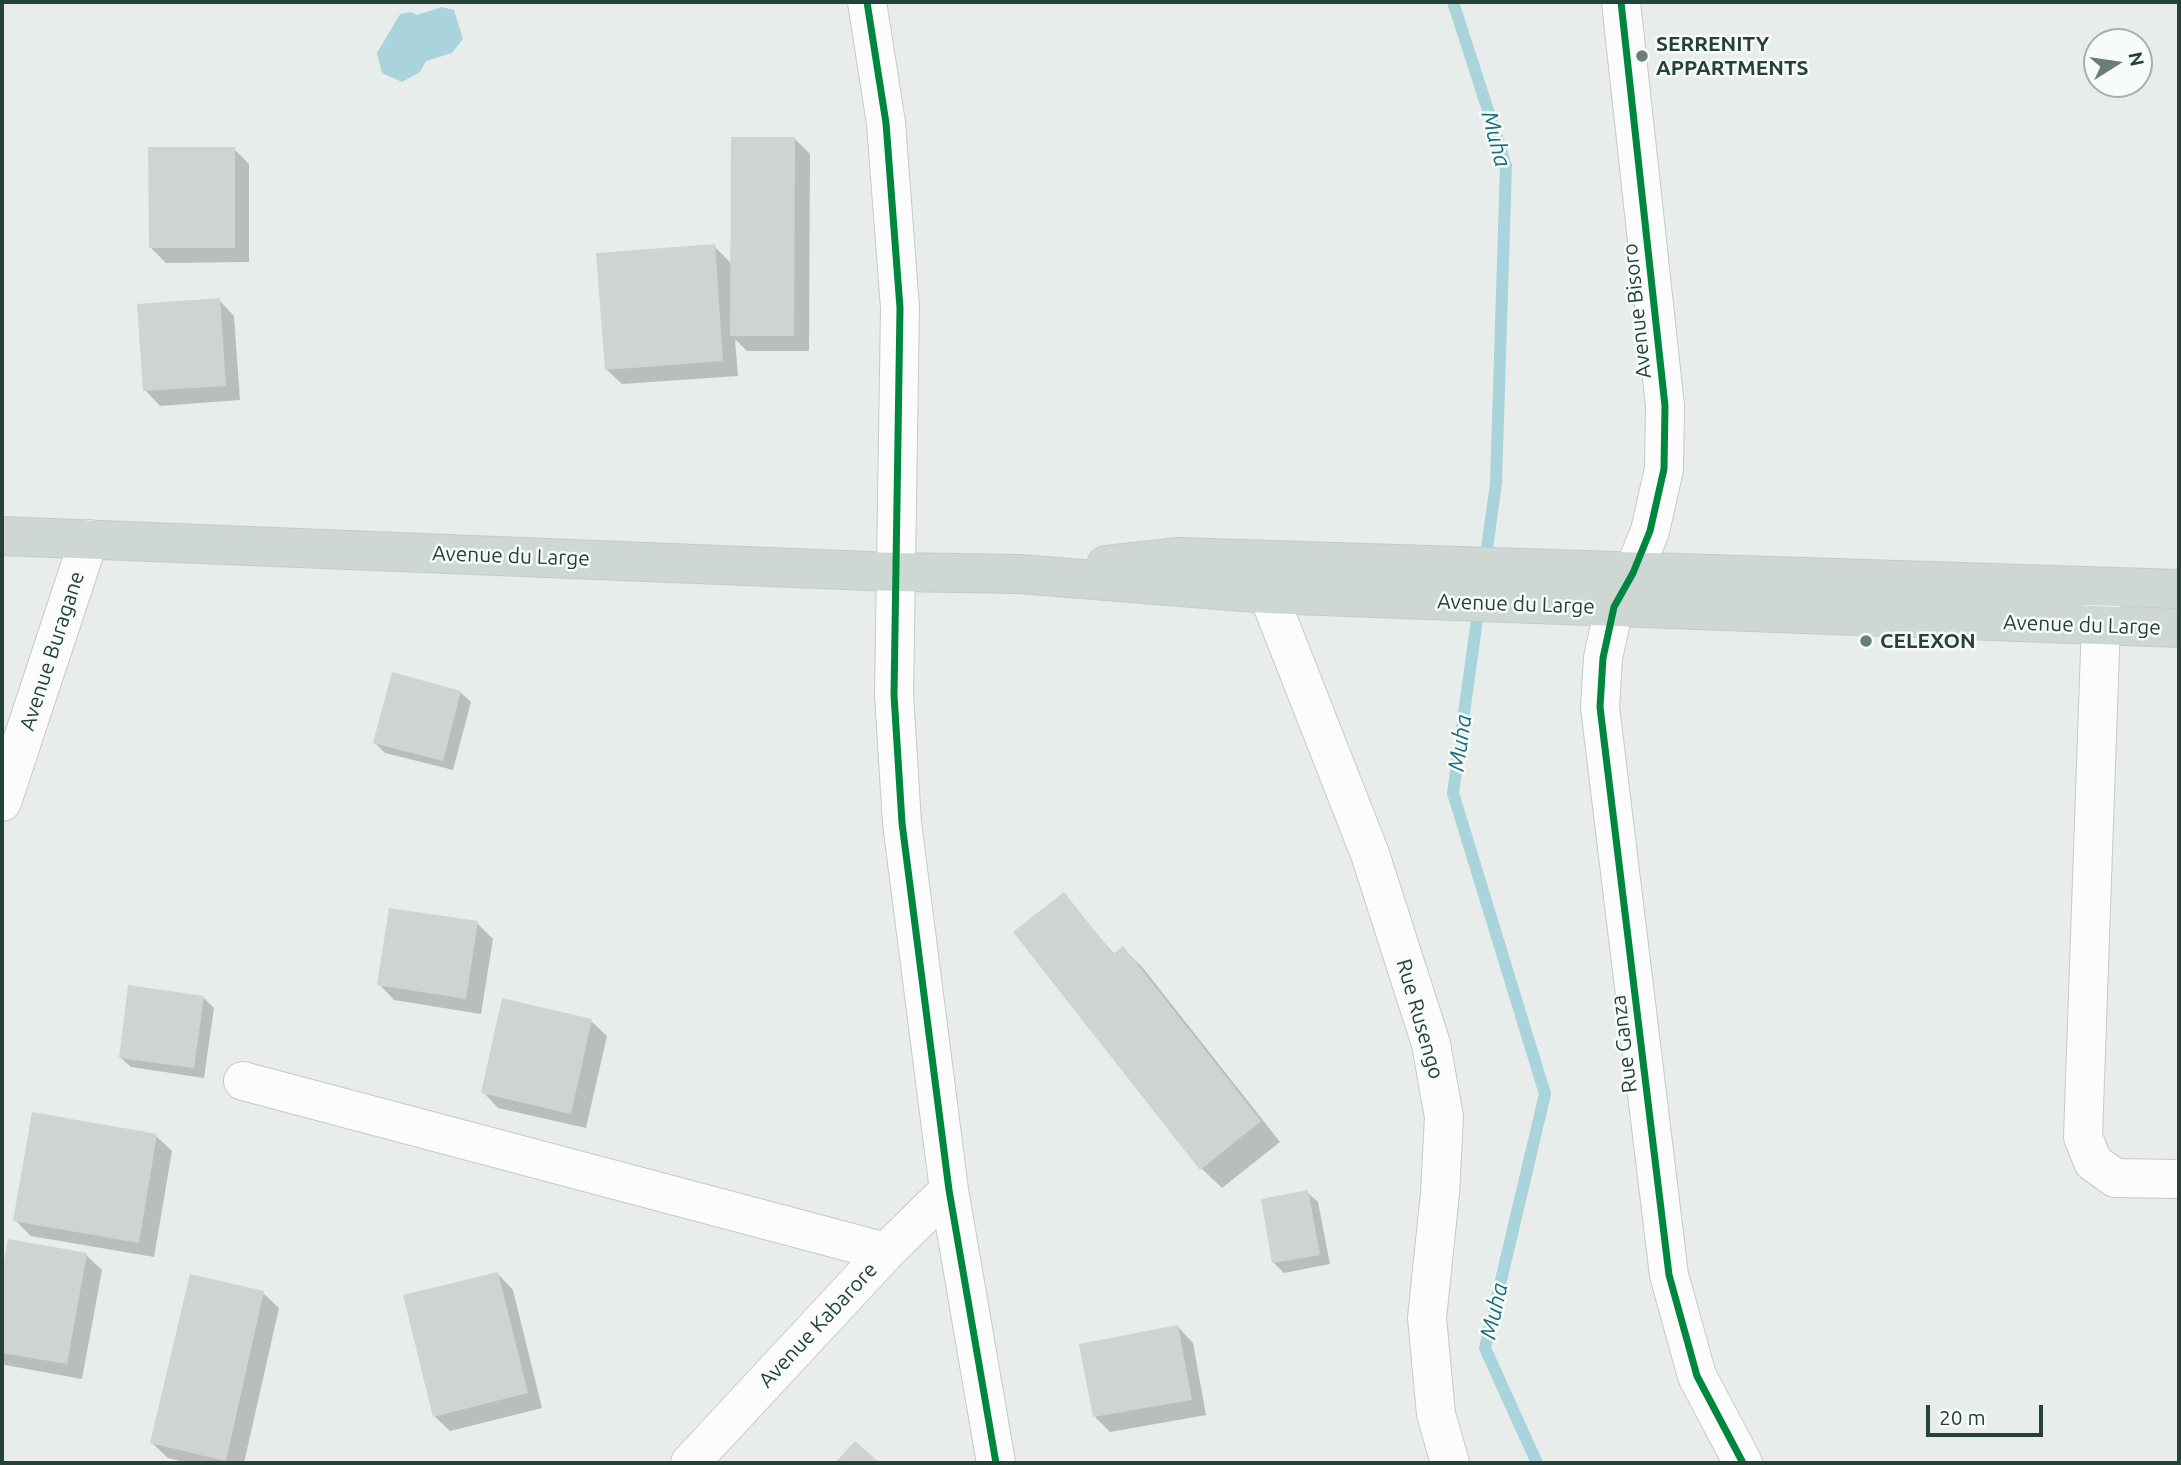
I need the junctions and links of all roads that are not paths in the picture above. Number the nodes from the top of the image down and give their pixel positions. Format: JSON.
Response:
{"nodes":[{"id":1,"x":867,"y":2,"type":"edge"},
{"id":2,"x":1621,"y":2,"type":"edge"},
{"id":3,"x":2,"y":536,"type":"edge"},
{"id":4,"x":89,"y":539,"type":"junction"},
{"id":5,"x":894,"y":572,"type":"junction"},
{"id":6,"x":1633,"y":573,"type":"junction"},
{"id":7,"x":1020,"y":574,"type":"junction"},
{"id":8,"x":1418,"y":582,"type":"junction"},
{"id":9,"x":1520,"y":586,"type":"junction"},
{"id":10,"x":2102,"y":587,"type":"junction"},
{"id":11,"x":2179,"y":589,"type":"edge"},
{"id":12,"x":1268,"y":594,"type":"junction"},
{"id":13,"x":1614,"y":607,"type":"junction"},
{"id":14,"x":2103,"y":626,"type":"junction"},
{"id":15,"x":2179,"y":628,"type":"edge"},
{"id":16,"x":2,"y":802,"type":"edge"},
{"id":17,"x":243,"y":1081,"type":"dead end"},
{"id":18,"x":2179,"y":1179,"type":"edge"},
{"id":19,"x":949,"y":1190,"type":"junction"},
{"id":20,"x":886,"y":1252,"type":"junction"},
{"id":21,"x":690,"y":1463,"type":"edge"},
{"id":22,"x":996,"y":1463,"type":"edge"},
{"id":23,"x":1450,"y":1463,"type":"edge"},
{"id":24,"x":1743,"y":1463,"type":"edge"}],
"edges":[{"from":1,"to":5,"type":"street"},
{"from":2,"to":6,"type":"street","name":"Avenue Bisoro"},
{"from":3,"to":4,"type":"main road","name":"Avenue du Large"},
{"from":4,"to":5,"type":"main road","name":"Avenue du Large"},
{"from":4,"to":16,"type":"street","name":"Avenue Buragane"},
{"from":5,"to":7,"type":"main road","name":"Avenue du Large"},
{"from":5,"to":19,"type":"street"},
{"from":6,"to":9,"type":"main road","name":"Avenue du Large"},
{"from":6,"to":10,"type":"main road","name":"Avenue du Large"},
{"from":6,"to":13,"type":"street","name":"Avenue Bisoro"},
{"from":7,"to":8,"type":"main road","name":"Avenue du Large"},
{"from":7,"to":12,"type":"main road","name":"Avenue du Large"},
{"from":8,"to":9,"type":"main road","name":"Avenue du Large"},
{"from":8,"to":12,"type":"main road","name":"Avenue du Large"},
{"from":9,"to":13,"type":"main road","name":"Avenue du Large"},
{"from":10,"to":11,"type":"main road","name":"Avenue du Large"},
{"from":10,"to":14,"type":"street"},
{"from":12,"to":23,"type":"street","name":"Rue Rusengo"},
{"from":13,"to":14,"type":"main road","name":"Avenue du Large"},
{"from":13,"to":24,"type":"street","name":"Rue Ganza"},
{"from":14,"to":15,"type":"main road","name":"Avenue du Large"},
{"from":14,"to":18,"type":"street"},
{"from":17,"to":20,"type":"street"},
{"from":19,"to":20,"type":"street","name":"Avenue Kabarore"},
{"from":19,"to":22,"type":"street"},
{"from":20,"to":21,"type":"street","name":"Avenue Kabarore"}]}
